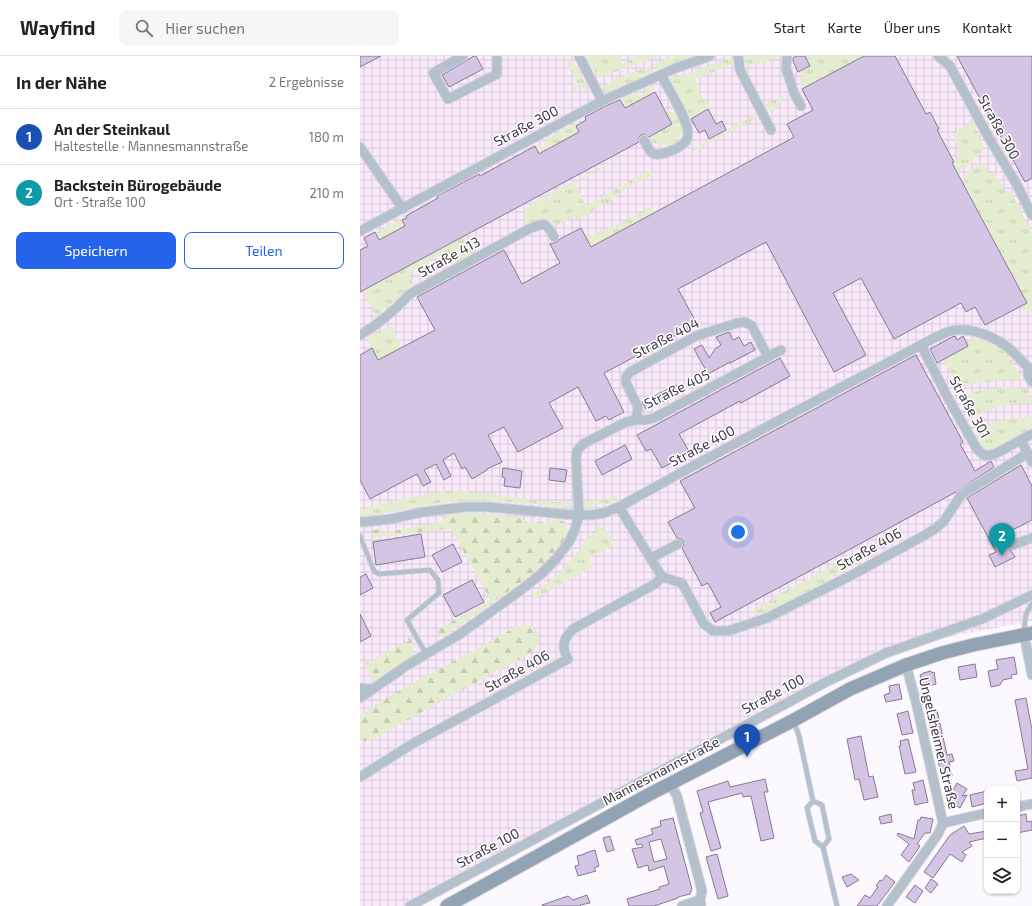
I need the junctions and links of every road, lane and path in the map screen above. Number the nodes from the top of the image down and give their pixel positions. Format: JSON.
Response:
{"nodes":[{"id":1,"x":463,"y":56,"type":"edge"},
{"id":2,"x":497,"y":56,"type":"edge"},
{"id":3,"x":579,"y":56,"type":"edge"},
{"id":4,"x":710,"y":56,"type":"edge"},
{"id":5,"x":738,"y":56,"type":"edge"},
{"id":6,"x":787,"y":56,"type":"edge"},
{"id":7,"x":938,"y":56,"type":"edge"},
{"id":8,"x":661,"y":75,"type":"junction"},
{"id":9,"x":602,"y":101,"type":"junction"},
{"id":10,"x":801,"y":106,"type":"dead end"},
{"id":11,"x":771,"y":130,"type":"dead end"},
{"id":12,"x":644,"y":140,"type":"dead end"},
{"id":13,"x":360,"y":147,"type":"edge"},
{"id":14,"x":403,"y":209,"type":"junction"},
{"id":15,"x":1032,"y":214,"type":"edge"},
{"id":16,"x":360,"y":231,"type":"edge"},
{"id":17,"x":554,"y":237,"type":"dead end"},
{"id":18,"x":360,"y":335,"type":"edge"},
{"id":19,"x":921,"y":345,"type":"junction"},
{"id":20,"x":782,"y":350,"type":"dead end"},
{"id":21,"x":768,"y":357,"type":"junction"},
{"id":22,"x":1030,"y":366,"type":"edge"},
{"id":23,"x":1032,"y":382,"type":"edge"},
{"id":24,"x":636,"y":420,"type":"junction"},
{"id":25,"x":1032,"y":434,"type":"edge"},
{"id":26,"x":1022,"y":440,"type":"junction"},
{"id":27,"x":1030,"y":458,"type":"edge"},
{"id":28,"x":618,"y":507,"type":"junction"},
{"id":29,"x":579,"y":515,"type":"junction"},
{"id":30,"x":360,"y":522,"type":"edge"},
{"id":31,"x":360,"y":536,"type":"edge"},
{"id":32,"x":1032,"y":538,"type":"edge"},
{"id":33,"x":678,"y":544,"type":"dead end"},
{"id":34,"x":1012,"y":545,"type":"dead end"},
{"id":35,"x":651,"y":558,"type":"junction"},
{"id":36,"x":662,"y":577,"type":"junction"},
{"id":37,"x":1032,"y":595,"type":"edge"},
{"id":38,"x":1032,"y":604,"type":"edge"},
{"id":39,"x":1030,"y":608,"type":"edge"},
{"id":40,"x":1028,"y":633,"type":"edge"},
{"id":41,"x":426,"y":655,"type":"junction"},
{"id":42,"x":906,"y":665,"type":"junction"},
{"id":43,"x":1032,"y":675,"type":"edge"},
{"id":44,"x":360,"y":688,"type":"edge"},
{"id":45,"x":372,"y":690,"type":"junction"},
{"id":46,"x":360,"y":698,"type":"edge"},
{"id":47,"x":794,"y":720,"type":"junction"},
{"id":48,"x":360,"y":778,"type":"edge"},
{"id":49,"x":670,"y":784,"type":"junction"},
{"id":50,"x":813,"y":801,"type":"junction"},
{"id":51,"x":1032,"y":804,"type":"edge"},
{"id":52,"x":1020,"y":806,"type":"edge"},
{"id":53,"x":984,"y":813,"type":"edge"},
{"id":54,"x":943,"y":823,"type":"junction"},
{"id":55,"x":823,"y":847,"type":"junction"},
{"id":56,"x":700,"y":903,"type":"edge"},
{"id":57,"x":410,"y":906,"type":"edge"},
{"id":58,"x":447,"y":906,"type":"edge"},
{"id":59,"x":682,"y":906,"type":"edge"},
{"id":60,"x":837,"y":906,"type":"edge"},
{"id":61,"x":887,"y":906,"type":"edge"}],
"edges":[{"from":1,"to":2,"type":"street"},
{"from":3,"to":9,"type":"street"},
{"from":4,"to":8,"type":"street","name":"Straße 300"},
{"from":5,"to":11,"type":"street"},
{"from":6,"to":10,"type":"street"},
{"from":7,"to":15,"type":"street","name":"Straße 300"},
{"from":8,"to":9,"type":"street","name":"Straße 300"},
{"from":8,"to":12,"type":"street"},
{"from":9,"to":14,"type":"street","name":"Straße 300"},
{"from":13,"to":14,"type":"street"},
{"from":14,"to":16,"type":"street","name":"Straße 300"},
{"from":17,"to":18,"type":"street","name":"Straße 413"},
{"from":19,"to":22,"type":"street","name":"Straße 400"},
{"from":19,"to":26,"type":"street","name":"Straße 301"},
{"from":19,"to":28,"type":"street","name":"Straße 400"},
{"from":20,"to":21,"type":"street","name":"Straße 405"},
{"from":21,"to":24,"type":"street","name":"Straße 405"},
{"from":21,"to":24,"type":"street","name":"Straße 404"},
{"from":22,"to":23,"type":"street"},
{"from":24,"to":29,"type":"street","name":"Straße 405"},
{"from":25,"to":26,"type":"street","name":"Straße 301"},
{"from":26,"to":27,"type":"street"},
{"from":27,"to":36,"type":"street","name":"Straße 406"},
{"from":28,"to":29,"type":"street","name":"Straße 400"},
{"from":28,"to":35,"type":"street"},
{"from":29,"to":30,"type":"street","name":"Straße 400"},
{"from":29,"to":41,"type":"street"},
{"from":31,"to":41,"type":"lane"},
{"from":32,"to":34,"type":"street"},
{"from":33,"to":35,"type":"street"},
{"from":35,"to":36,"type":"street"},
{"from":36,"to":48,"type":"street","name":"Straße 406"},
{"from":37,"to":57,"type":"street","name":"Straße 100"},
{"from":38,"to":39,"type":"lane"},
{"from":39,"to":40,"type":"lane"},
{"from":40,"to":42,"type":"main road","name":"Mannesmannstraße"},
{"from":40,"to":43,"type":"street"},
{"from":41,"to":45,"type":"street"},
{"from":42,"to":47,"type":"main road","name":"Mannesmannstraße"},
{"from":42,"to":54,"type":"street","name":"Ungelsheimer Straße"},
{"from":44,"to":45,"type":"street"},
{"from":45,"to":46,"type":"street"},
{"from":47,"to":49,"type":"main road","name":"Mannesmannstraße"},
{"from":47,"to":50,"type":"lane"},
{"from":49,"to":56,"type":"street"},
{"from":49,"to":58,"type":"main road","name":"Mannesmannstraße"},
{"from":50,"to":55,"type":"lane"},
{"from":50,"to":55,"type":"lane"},
{"from":51,"to":52,"type":"street"},
{"from":53,"to":54,"type":"street"},
{"from":54,"to":61,"type":"street","name":"Ungelsheimer Straße"},
{"from":55,"to":60,"type":"lane"},
{"from":56,"to":59,"type":"street"}]}
